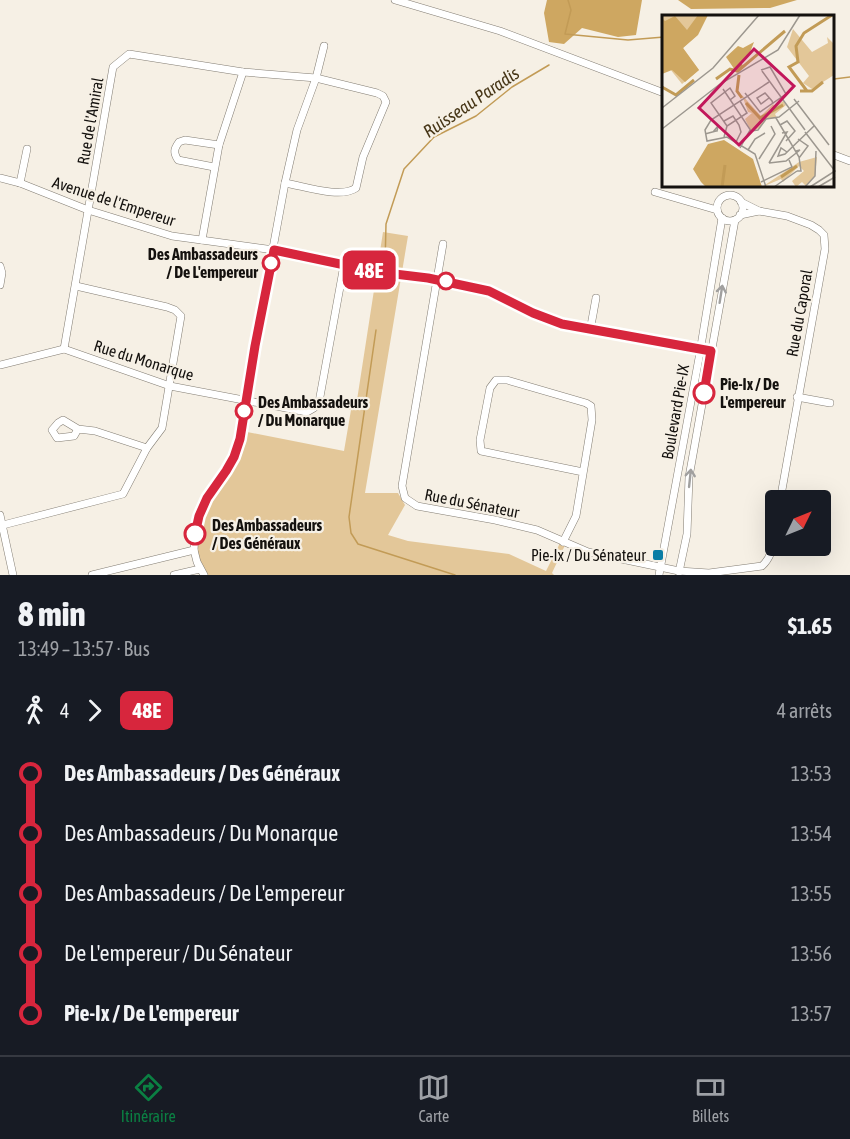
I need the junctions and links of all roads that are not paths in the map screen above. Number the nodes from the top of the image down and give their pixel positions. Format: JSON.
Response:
{"nodes":[{"id":1,"x":395,"y":0,"type":"edge"},
{"id":2,"x":324,"y":46,"type":"dead end"},
{"id":3,"x":243,"y":72,"type":"junction"},
{"id":4,"x":316,"y":78,"type":"junction"},
{"id":5,"x":662,"y":92,"type":"edge"},
{"id":6,"x":219,"y":145,"type":"junction"},
{"id":7,"x":27,"y":149,"type":"dead end"},
{"id":8,"x":835,"y":155,"type":"edge"},
{"id":9,"x":850,"y":161,"type":"edge"},
{"id":10,"x":214,"y":167,"type":"junction"},
{"id":11,"x":0,"y":178,"type":"edge"},
{"id":12,"x":20,"y":183,"type":"junction"},
{"id":13,"x":285,"y":183,"type":"junction"},
{"id":14,"x":655,"y":192,"type":"dead end"},
{"id":15,"x":719,"y":200,"type":"junction"},
{"id":16,"x":741,"y":202,"type":"junction"},
{"id":17,"x":699,"y":204,"type":"junction"},
{"id":18,"x":88,"y":210,"type":"junction"},
{"id":19,"x":717,"y":210,"type":"junction"},
{"id":20,"x":759,"y":211,"type":"junction"},
{"id":21,"x":737,"y":217,"type":"junction"},
{"id":22,"x":722,"y":218,"type":"junction"},
{"id":23,"x":202,"y":240,"type":"junction"},
{"id":24,"x":443,"y":244,"type":"dead end"},
{"id":25,"x":274,"y":250,"type":"junction"},
{"id":26,"x":344,"y":265,"type":"junction"},
{"id":27,"x":0,"y":266,"type":"edge"},
{"id":28,"x":438,"y":280,"type":"junction"},
{"id":29,"x":0,"y":285,"type":"edge"},
{"id":30,"x":76,"y":286,"type":"junction"},
{"id":31,"x":596,"y":297,"type":"dead end"},
{"id":32,"x":590,"y":331,"type":"junction"},
{"id":33,"x":64,"y":349,"type":"junction"},
{"id":34,"x":700,"y":350,"type":"junction"},
{"id":35,"x":711,"y":351,"type":"junction"},
{"id":36,"x":0,"y":365,"type":"edge"},
{"id":37,"x":170,"y":386,"type":"junction"},
{"id":38,"x":798,"y":397,"type":"junction"},
{"id":39,"x":246,"y":399,"type":"junction"},
{"id":40,"x":830,"y":403,"type":"dead end"},
{"id":41,"x":78,"y":429,"type":"dead end"},
{"id":42,"x":147,"y":448,"type":"junction"},
{"id":43,"x":583,"y":472,"type":"junction"},
{"id":44,"x":782,"y":490,"type":"edge"},
{"id":45,"x":0,"y":515,"type":"edge"},
{"id":46,"x":3,"y":525,"type":"junction"},
{"id":47,"x":563,"y":542,"type":"junction"},
{"id":48,"x":194,"y":550,"type":"junction"},
{"id":49,"x":770,"y":556,"type":"edge"},
{"id":50,"x":660,"y":566,"type":"junction"},
{"id":51,"x":202,"y":572,"type":"edge"},
{"id":52,"x":679,"y":573,"type":"edge"},
{"id":53,"x":13,"y":575,"type":"edge"},
{"id":54,"x":92,"y":575,"type":"edge"},
{"id":55,"x":174,"y":575,"type":"edge"},
{"id":56,"x":659,"y":575,"type":"edge"}],
"edges":[{"from":1,"to":5,"type":"street"},
{"from":2,"to":4,"type":"street"},
{"from":3,"to":4,"type":"street","name":"Rue de l'Amiral"},
{"from":3,"to":6,"type":"street"},
{"from":3,"to":18,"type":"street","name":"Rue de l'Amiral"},
{"from":4,"to":13,"type":"street"},
{"from":4,"to":13,"type":"street","name":"Rue de l'Amiral"},
{"from":6,"to":10,"type":"street"},
{"from":6,"to":10,"type":"street"},
{"from":7,"to":12,"type":"street"},
{"from":8,"to":9,"type":"street"},
{"from":10,"to":23,"type":"street"},
{"from":11,"to":12,"type":"street","name":"Avenue de l'Empereur"},
{"from":12,"to":18,"type":"street","name":"Avenue de l'Empereur"},
{"from":13,"to":25,"type":"street"},
{"from":14,"to":17,"type":"street"},
{"from":15,"to":16,"type":"street"},
{"from":15,"to":17,"type":"street"},
{"from":15,"to":19,"type":"street"},
{"from":16,"to":20,"type":"street","name":"Rue du Caporal"},
{"from":16,"to":21,"type":"street"},
{"from":17,"to":19,"type":"street"},
{"from":18,"to":23,"type":"street","name":"Avenue de l'Empereur"},
{"from":18,"to":30,"type":"street","name":"Rue de l'Amiral"},
{"from":19,"to":22,"type":"street"},
{"from":20,"to":21,"type":"street","name":"Rue du Caporal"},
{"from":20,"to":38,"type":"street","name":"Rue du Caporal"},
{"from":21,"to":22,"type":"street"},
{"from":35,"to":21,"type":"street","name":"Boulevard Pie-IX","one_way":true},
{"from":22,"to":34,"type":"street","name":"Boulevard Pie-IX"},
{"from":23,"to":25,"type":"street","name":"Avenue de l'Empereur"},
{"from":24,"to":28,"type":"street","name":"Rue du Sénateur"},
{"from":25,"to":26,"type":"street","name":"Avenue de l'Empereur"},
{"from":25,"to":39,"type":"street"},
{"from":26,"to":28,"type":"street","name":"Avenue de l'Empereur"},
{"from":26,"to":39,"type":"street","name":"Rue du Monarque"},
{"from":27,"to":29,"type":"street"},
{"from":28,"to":32,"type":"street","name":"Avenue de l'Empereur"},
{"from":28,"to":47,"type":"street","name":"Rue du Sénateur"},
{"from":30,"to":33,"type":"street","name":"Rue de l'Amiral"},
{"from":30,"to":37,"type":"street"},
{"from":31,"to":32,"type":"street"},
{"from":32,"to":34,"type":"street","name":"Avenue de l'Empereur"},
{"from":33,"to":36,"type":"street"},
{"from":33,"to":37,"type":"street","name":"Rue du Monarque"},
{"from":34,"to":35,"type":"street","name":"Avenue de l'Empereur"},
{"from":34,"to":50,"type":"street","name":"Boulevard Pie-IX"},
{"from":52,"to":35,"type":"street","name":"Boulevard Pie-IX","one_way":true},
{"from":37,"to":39,"type":"street","name":"Rue du Monarque"},
{"from":37,"to":42,"type":"street"},
{"from":38,"to":40,"type":"street"},
{"from":38,"to":44,"type":"street","name":"Rue du Caporal"},
{"from":39,"to":48,"type":"street"},
{"from":41,"to":42,"type":"street"},
{"from":42,"to":46,"type":"street"},
{"from":43,"to":43,"type":"street"},
{"from":43,"to":47,"type":"street"},
{"from":45,"to":46,"type":"street"},
{"from":46,"to":53,"type":"street"},
{"from":47,"to":50,"type":"street","name":"Rue du Sénateur"},
{"from":48,"to":51,"type":"street"},
{"from":48,"to":54,"type":"street"},
{"from":49,"to":52,"type":"street"},
{"from":50,"to":52,"type":"street","name":"Rue du Sénateur"},
{"from":50,"to":56,"type":"street","name":"Boulevard Pie-IX"},
{"from":51,"to":55,"type":"street"}]}
